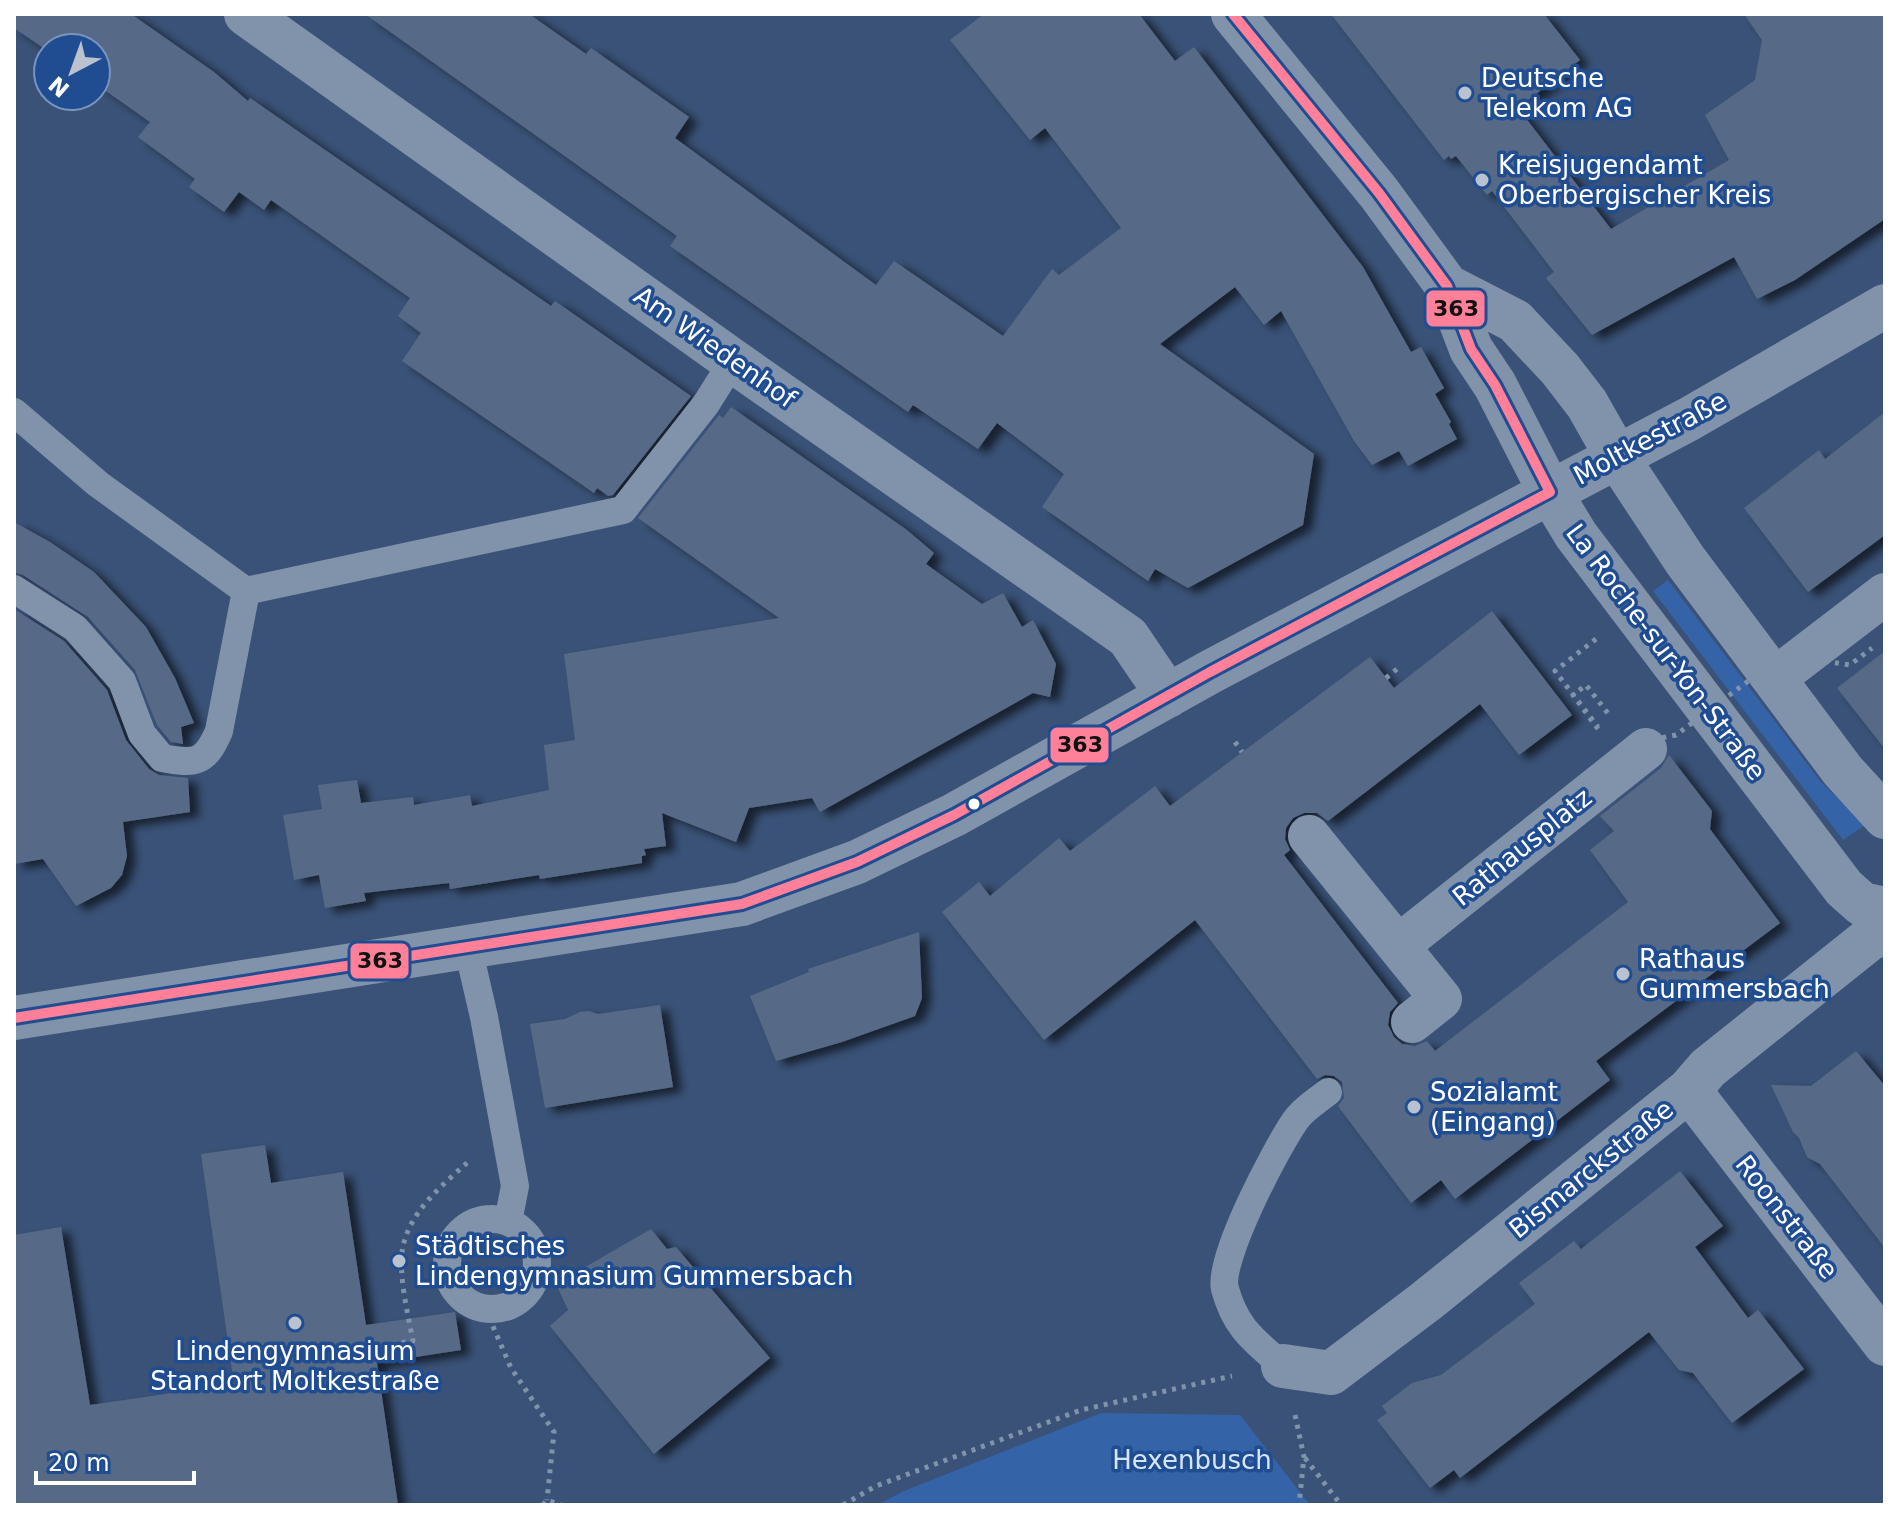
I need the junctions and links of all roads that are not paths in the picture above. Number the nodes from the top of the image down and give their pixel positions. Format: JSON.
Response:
{"nodes":[{"id":1,"x":246,"y":14,"type":"edge"},
{"id":2,"x":1233,"y":14,"type":"edge"},
{"id":3,"x":1447,"y":286,"type":"junction"},
{"id":4,"x":1885,"y":306,"type":"edge"},
{"id":5,"x":733,"y":361,"type":"junction"},
{"id":6,"x":14,"y":412,"type":"edge"},
{"id":7,"x":1617,"y":457,"type":"junction"},
{"id":8,"x":1550,"y":492,"type":"junction"},
{"id":9,"x":14,"y":589,"type":"edge"},
{"id":10,"x":246,"y":591,"type":"junction"},
{"id":11,"x":1885,"y":594,"type":"edge"},
{"id":12,"x":1774,"y":679,"type":"junction"},
{"id":13,"x":1168,"y":696,"type":"junction"},
{"id":14,"x":1646,"y":749,"type":"road end"},
{"id":15,"x":1885,"y":817,"type":"edge"},
{"id":16,"x":1309,"y":836,"type":"dead end"},
{"id":17,"x":1885,"y":909,"type":"edge"},
{"id":18,"x":1885,"y":931,"type":"edge"},
{"id":19,"x":1399,"y":945,"type":"junction"},
{"id":20,"x":468,"y":948,"type":"junction"},
{"id":21,"x":14,"y":1018,"type":"edge"},
{"id":22,"x":1412,"y":1022,"type":"dead end"},
{"id":23,"x":1689,"y":1090,"type":"junction"},
{"id":24,"x":1328,"y":1092,"type":"dead end"},
{"id":25,"x":508,"y":1222,"type":"junction"},
{"id":26,"x":1885,"y":1344,"type":"edge"},
{"id":27,"x":1283,"y":1366,"type":"joint"}],
"edges":[{"from":1,"to":5,"type":"street","name":"Am Wiedenhof"},
{"from":2,"to":3,"type":"street","name":"La Roche-sur-Yon-Straße"},
{"from":3,"to":7,"type":"street"},
{"from":3,"to":8,"type":"street","name":"La Roche-sur-Yon-Straße"},
{"from":4,"to":7,"type":"street","name":"Moltkestraße"},
{"from":5,"to":10,"type":"lane"},
{"from":5,"to":13,"type":"street","name":"Am Wiedenhof"},
{"from":6,"to":10,"type":"lane"},
{"from":7,"to":8,"type":"street","name":"Moltkestraße"},
{"from":7,"to":12,"type":"street"},
{"from":8,"to":13,"type":"street","name":"Moltkestraße"},
{"from":8,"to":17,"type":"street","name":"La Roche-sur-Yon-Straße"},
{"from":9,"to":10,"type":"lane"},
{"from":11,"to":12,"type":"street"},
{"from":12,"to":15,"type":"street"},
{"from":13,"to":20,"type":"street","name":"Moltkestraße"},
{"from":14,"to":19,"type":"street","name":"Rathausplatz"},
{"from":16,"to":19,"type":"street"},
{"from":18,"to":23,"type":"street","name":"Bismarckstraße"},
{"from":19,"to":22,"type":"street"},
{"from":20,"to":21,"type":"street","name":"Moltkestraße"},
{"from":20,"to":25,"type":"lane"},
{"from":23,"to":26,"type":"street","name":"Roonstraße"},
{"from":23,"to":27,"type":"street","name":"Bismarckstraße"},
{"from":24,"to":27,"type":"lane"},
{"from":25,"to":25,"type":"lane"}]}
